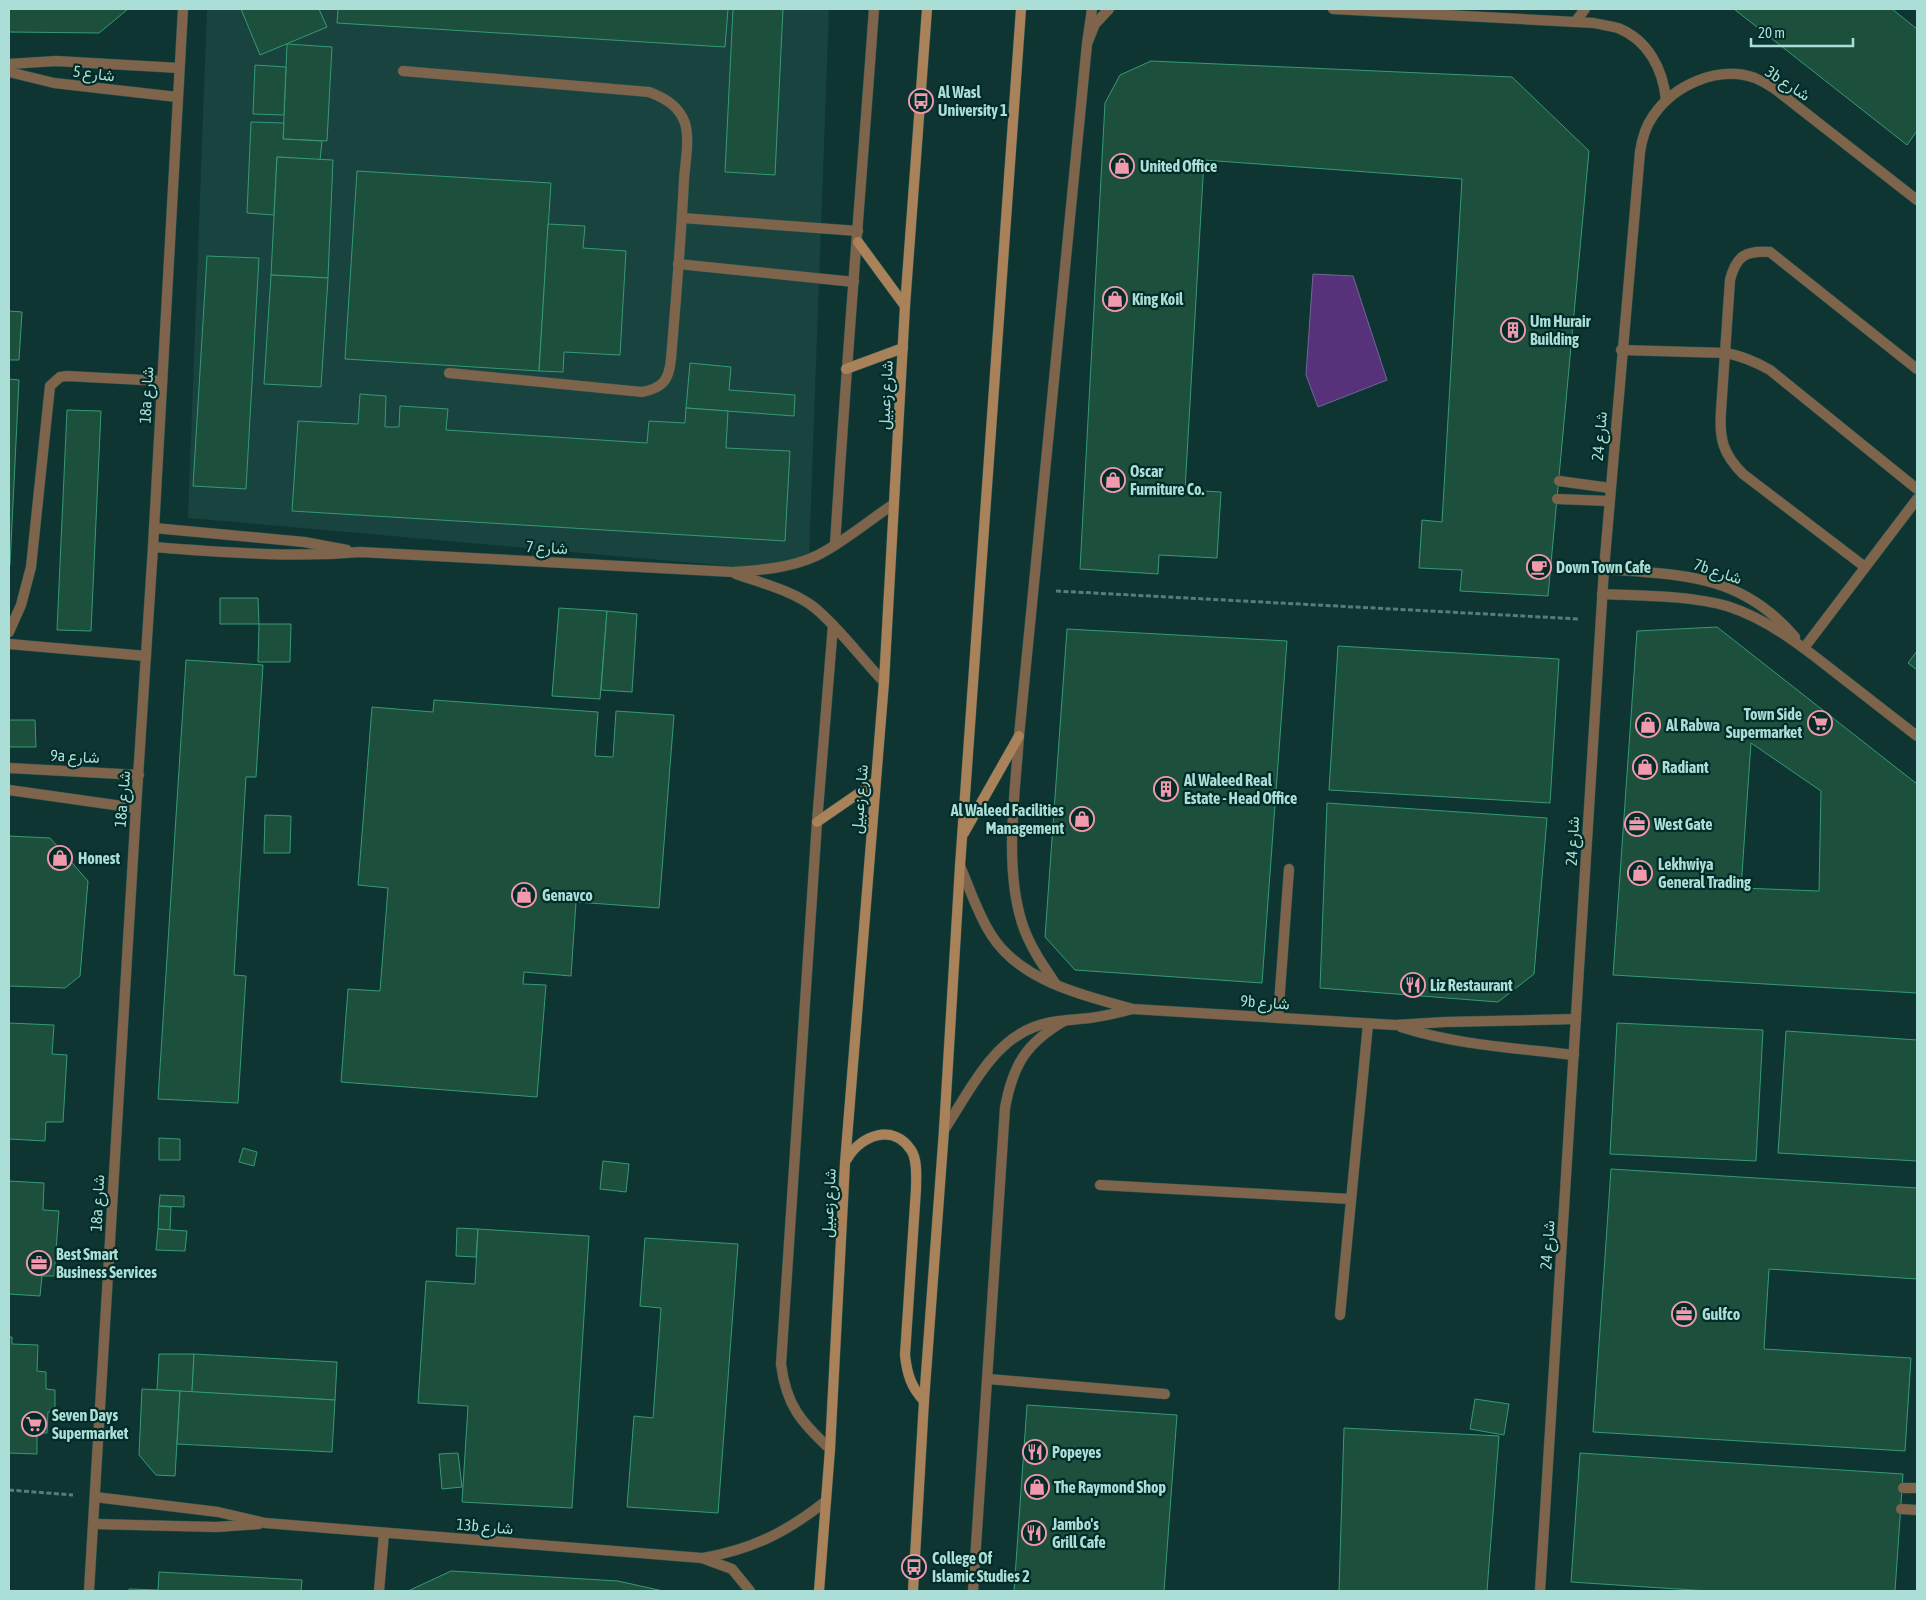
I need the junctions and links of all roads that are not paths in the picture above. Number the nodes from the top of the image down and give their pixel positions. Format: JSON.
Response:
{"nodes":[{"id":1,"x":183,"y":9,"type":"edge"},
{"id":2,"x":874,"y":9,"type":"edge"},
{"id":3,"x":927,"y":9,"type":"edge"},
{"id":4,"x":1022,"y":9,"type":"edge"},
{"id":5,"x":1092,"y":9,"type":"edge"},
{"id":6,"x":1109,"y":9,"type":"edge"},
{"id":7,"x":1332,"y":9,"type":"edge"},
{"id":8,"x":1585,"y":9,"type":"edge"},
{"id":9,"x":1575,"y":22,"type":"junction"},
{"id":10,"x":1087,"y":44,"type":"junction"},
{"id":11,"x":9,"y":64,"type":"edge"},
{"id":12,"x":179,"y":68,"type":"junction"},
{"id":13,"x":9,"y":72,"type":"edge"},
{"id":14,"x":403,"y":72,"type":"dead end"},
{"id":15,"x":177,"y":97,"type":"junction"},
{"id":16,"x":1666,"y":100,"type":"junction"},
{"id":17,"x":1917,"y":200,"type":"edge"},
{"id":18,"x":682,"y":218,"type":"junction"},
{"id":19,"x":858,"y":236,"type":"junction"},
{"id":20,"x":678,"y":264,"type":"junction"},
{"id":21,"x":854,"y":282,"type":"junction"},
{"id":22,"x":905,"y":306,"type":"junction"},
{"id":23,"x":903,"y":348,"type":"junction"},
{"id":24,"x":1621,"y":350,"type":"junction"},
{"id":25,"x":1726,"y":353,"type":"junction"},
{"id":26,"x":846,"y":369,"type":"junction"},
{"id":27,"x":1917,"y":369,"type":"edge"},
{"id":28,"x":449,"y":373,"type":"dead end"},
{"id":29,"x":162,"y":381,"type":"junction"},
{"id":30,"x":1559,"y":481,"type":"dead end"},
{"id":31,"x":1610,"y":488,"type":"junction"},
{"id":32,"x":1917,"y":489,"type":"edge"},
{"id":33,"x":1557,"y":499,"type":"dead end"},
{"id":34,"x":1917,"y":499,"type":"edge"},
{"id":35,"x":1609,"y":502,"type":"junction"},
{"id":36,"x":894,"y":504,"type":"junction"},
{"id":37,"x":154,"y":528,"type":"junction"},
{"id":38,"x":835,"y":545,"type":"junction"},
{"id":39,"x":153,"y":547,"type":"junction"},
{"id":40,"x":360,"y":552,"type":"junction"},
{"id":41,"x":1865,"y":567,"type":"junction"},
{"id":42,"x":1604,"y":568,"type":"junction"},
{"id":43,"x":733,"y":572,"type":"junction"},
{"id":44,"x":1602,"y":594,"type":"junction"},
{"id":45,"x":832,"y":625,"type":"junction"},
{"id":46,"x":9,"y":632,"type":"edge"},
{"id":47,"x":9,"y":644,"type":"edge"},
{"id":48,"x":1804,"y":648,"type":"junction"},
{"id":49,"x":146,"y":656,"type":"junction"},
{"id":50,"x":884,"y":682,"type":"junction"},
{"id":51,"x":1019,"y":736,"type":"junction"},
{"id":52,"x":1917,"y":736,"type":"edge"},
{"id":53,"x":9,"y":768,"type":"edge"},
{"id":54,"x":139,"y":774,"type":"junction"},
{"id":55,"x":875,"y":782,"type":"junction"},
{"id":56,"x":9,"y":790,"type":"edge"},
{"id":57,"x":136,"y":808,"type":"junction"},
{"id":58,"x":817,"y":822,"type":"junction"},
{"id":59,"x":963,"y":836,"type":"junction"},
{"id":60,"x":960,"y":866,"type":"junction"},
{"id":61,"x":1289,"y":869,"type":"dead end"},
{"id":62,"x":1055,"y":983,"type":"junction"},
{"id":63,"x":1133,"y":1009,"type":"junction"},
{"id":64,"x":1278,"y":1018,"type":"junction"},
{"id":65,"x":1576,"y":1019,"type":"junction"},
{"id":66,"x":1067,"y":1020,"type":"junction"},
{"id":67,"x":1368,"y":1024,"type":"junction"},
{"id":68,"x":1396,"y":1025,"type":"junction"},
{"id":69,"x":1574,"y":1055,"type":"junction"},
{"id":70,"x":944,"y":1130,"type":"junction"},
{"id":71,"x":845,"y":1163,"type":"junction"},
{"id":72,"x":1100,"y":1186,"type":"dead end"},
{"id":73,"x":1351,"y":1199,"type":"junction"},
{"id":74,"x":1340,"y":1314,"type":"dead end"},
{"id":75,"x":988,"y":1380,"type":"junction"},
{"id":76,"x":1166,"y":1394,"type":"dead end"},
{"id":77,"x":924,"y":1401,"type":"junction"},
{"id":78,"x":830,"y":1449,"type":"junction"},
{"id":79,"x":1903,"y":1488,"type":"dead end"},
{"id":80,"x":1917,"y":1488,"type":"edge"},
{"id":81,"x":95,"y":1497,"type":"junction"},
{"id":82,"x":826,"y":1501,"type":"junction"},
{"id":83,"x":1901,"y":1509,"type":"dead end"},
{"id":84,"x":1917,"y":1510,"type":"edge"},
{"id":85,"x":265,"y":1523,"type":"junction"},
{"id":86,"x":94,"y":1524,"type":"junction"},
{"id":87,"x":384,"y":1533,"type":"junction"},
{"id":88,"x":702,"y":1558,"type":"junction"},
{"id":89,"x":89,"y":1591,"type":"edge"},
{"id":90,"x":379,"y":1591,"type":"edge"},
{"id":91,"x":750,"y":1591,"type":"edge"},
{"id":92,"x":819,"y":1591,"type":"edge"},
{"id":93,"x":913,"y":1591,"type":"edge"},
{"id":94,"x":973,"y":1591,"type":"edge"},
{"id":95,"x":1540,"y":1591,"type":"edge"}],
"edges":[{"from":1,"to":12,"type":"street","name":"18a شارع"},
{"from":2,"to":19,"type":"street"},
{"from":3,"to":22,"type":"main road","name":"شارع زعبيل"},
{"from":4,"to":59,"type":"main road"},
{"from":5,"to":10,"type":"street"},
{"from":6,"to":10,"type":"street"},
{"from":7,"to":9,"type":"street"},
{"from":8,"to":9,"type":"street"},
{"from":9,"to":16,"type":"street"},
{"from":10,"to":51,"type":"street"},
{"from":11,"to":12,"type":"street","name":"شارع 5"},
{"from":12,"to":15,"type":"street","name":"18a شارع"},
{"from":13,"to":15,"type":"street","name":"شارع 5"},
{"from":14,"to":18,"type":"street"},
{"from":15,"to":29,"type":"street","name":"18a شارع"},
{"from":16,"to":17,"type":"street","name":"3b شارع"},
{"from":16,"to":24,"type":"street","name":"شارع 24"},
{"from":18,"to":19,"type":"street"},
{"from":18,"to":20,"type":"street"},
{"from":19,"to":21,"type":"street"},
{"from":19,"to":22,"type":"main road"},
{"from":20,"to":21,"type":"street"},
{"from":20,"to":28,"type":"street"},
{"from":21,"to":26,"type":"street"},
{"from":22,"to":23,"type":"main road","name":"شارع زعبيل"},
{"from":23,"to":26,"type":"main road"},
{"from":23,"to":36,"type":"main road","name":"شارع زعبيل"},
{"from":24,"to":25,"type":"street"},
{"from":24,"to":31,"type":"street","name":"شارع 24"},
{"from":25,"to":27,"type":"street"},
{"from":25,"to":32,"type":"street"},
{"from":25,"to":41,"type":"street"},
{"from":26,"to":38,"type":"street"},
{"from":29,"to":37,"type":"street","name":"18a شارع"},
{"from":29,"to":46,"type":"street"},
{"from":30,"to":31,"type":"street"},
{"from":31,"to":35,"type":"street","name":"شارع 24"},
{"from":33,"to":35,"type":"street"},
{"from":34,"to":41,"type":"street"},
{"from":35,"to":42,"type":"street","name":"شارع 24"},
{"from":36,"to":38,"type":"street","name":"شارع 7"},
{"from":36,"to":50,"type":"main road","name":"شارع زعبيل"},
{"from":37,"to":39,"type":"street","name":"18a شارع"},
{"from":37,"to":40,"type":"street","name":"شارع 7"},
{"from":38,"to":43,"type":"street","name":"شارع 7"},
{"from":39,"to":40,"type":"street","name":"شارع 7"},
{"from":39,"to":49,"type":"street","name":"18a شارع"},
{"from":40,"to":43,"type":"street","name":"شارع 7"},
{"from":41,"to":48,"type":"street"},
{"from":42,"to":44,"type":"street","name":"شارع 24"},
{"from":42,"to":48,"type":"street","name":"7b شارع"},
{"from":43,"to":45,"type":"street","name":"شارع 7"},
{"from":44,"to":48,"type":"street","name":"7b شارع"},
{"from":44,"to":65,"type":"street","name":"شارع 24"},
{"from":45,"to":50,"type":"street","name":"شارع 7"},
{"from":45,"to":58,"type":"street"},
{"from":47,"to":49,"type":"street"},
{"from":48,"to":52,"type":"street","name":"7b شارع"},
{"from":49,"to":54,"type":"street","name":"18a شارع"},
{"from":50,"to":55,"type":"main road","name":"شارع زعبيل"},
{"from":51,"to":59,"type":"main road"},
{"from":51,"to":62,"type":"street"},
{"from":53,"to":54,"type":"street","name":"9a شارع"},
{"from":54,"to":57,"type":"street","name":"18a شارع"},
{"from":55,"to":58,"type":"main road"},
{"from":55,"to":71,"type":"main road","name":"شارع زعبيل"},
{"from":56,"to":57,"type":"street"},
{"from":57,"to":81,"type":"street","name":"18a شارع"},
{"from":58,"to":78,"type":"street"},
{"from":59,"to":60,"type":"main road"},
{"from":60,"to":62,"type":"street","name":"9b شارع"},
{"from":60,"to":70,"type":"main road"},
{"from":61,"to":64,"type":"street"},
{"from":62,"to":63,"type":"street","name":"9b شارع"},
{"from":63,"to":64,"type":"street","name":"9b شارع"},
{"from":63,"to":66,"type":"street","name":"9b شارع"},
{"from":64,"to":67,"type":"street","name":"9b شارع"},
{"from":65,"to":68,"type":"street","name":"9b شارع"},
{"from":65,"to":69,"type":"street","name":"شارع 24"},
{"from":66,"to":70,"type":"street","name":"9b شارع"},
{"from":66,"to":75,"type":"street"},
{"from":67,"to":68,"type":"street","name":"9b شارع"},
{"from":67,"to":73,"type":"street"},
{"from":68,"to":69,"type":"street","name":"9b شارع"},
{"from":69,"to":95,"type":"street","name":"شارع 24"},
{"from":70,"to":77,"type":"main road"},
{"from":71,"to":77,"type":"main road"},
{"from":71,"to":78,"type":"main road","name":"شارع زعبيل"},
{"from":72,"to":73,"type":"street"},
{"from":73,"to":74,"type":"street"},
{"from":75,"to":76,"type":"street"},
{"from":75,"to":94,"type":"street"},
{"from":77,"to":93,"type":"main road"},
{"from":78,"to":82,"type":"main road","name":"شارع زعبيل"},
{"from":79,"to":80,"type":"street"},
{"from":81,"to":85,"type":"street","name":"13b شارع"},
{"from":81,"to":86,"type":"street","name":"18a شارع"},
{"from":82,"to":88,"type":"street","name":"13b شارع"},
{"from":82,"to":92,"type":"main road","name":"شارع زعبيل"},
{"from":83,"to":84,"type":"street"},
{"from":85,"to":86,"type":"street","name":"13b شارع"},
{"from":85,"to":87,"type":"street","name":"13b شارع"},
{"from":86,"to":89,"type":"street","name":"18a شارع"},
{"from":87,"to":88,"type":"street","name":"13b شارع"},
{"from":87,"to":90,"type":"street"},
{"from":88,"to":91,"type":"street","name":"13b شارع"}]}
